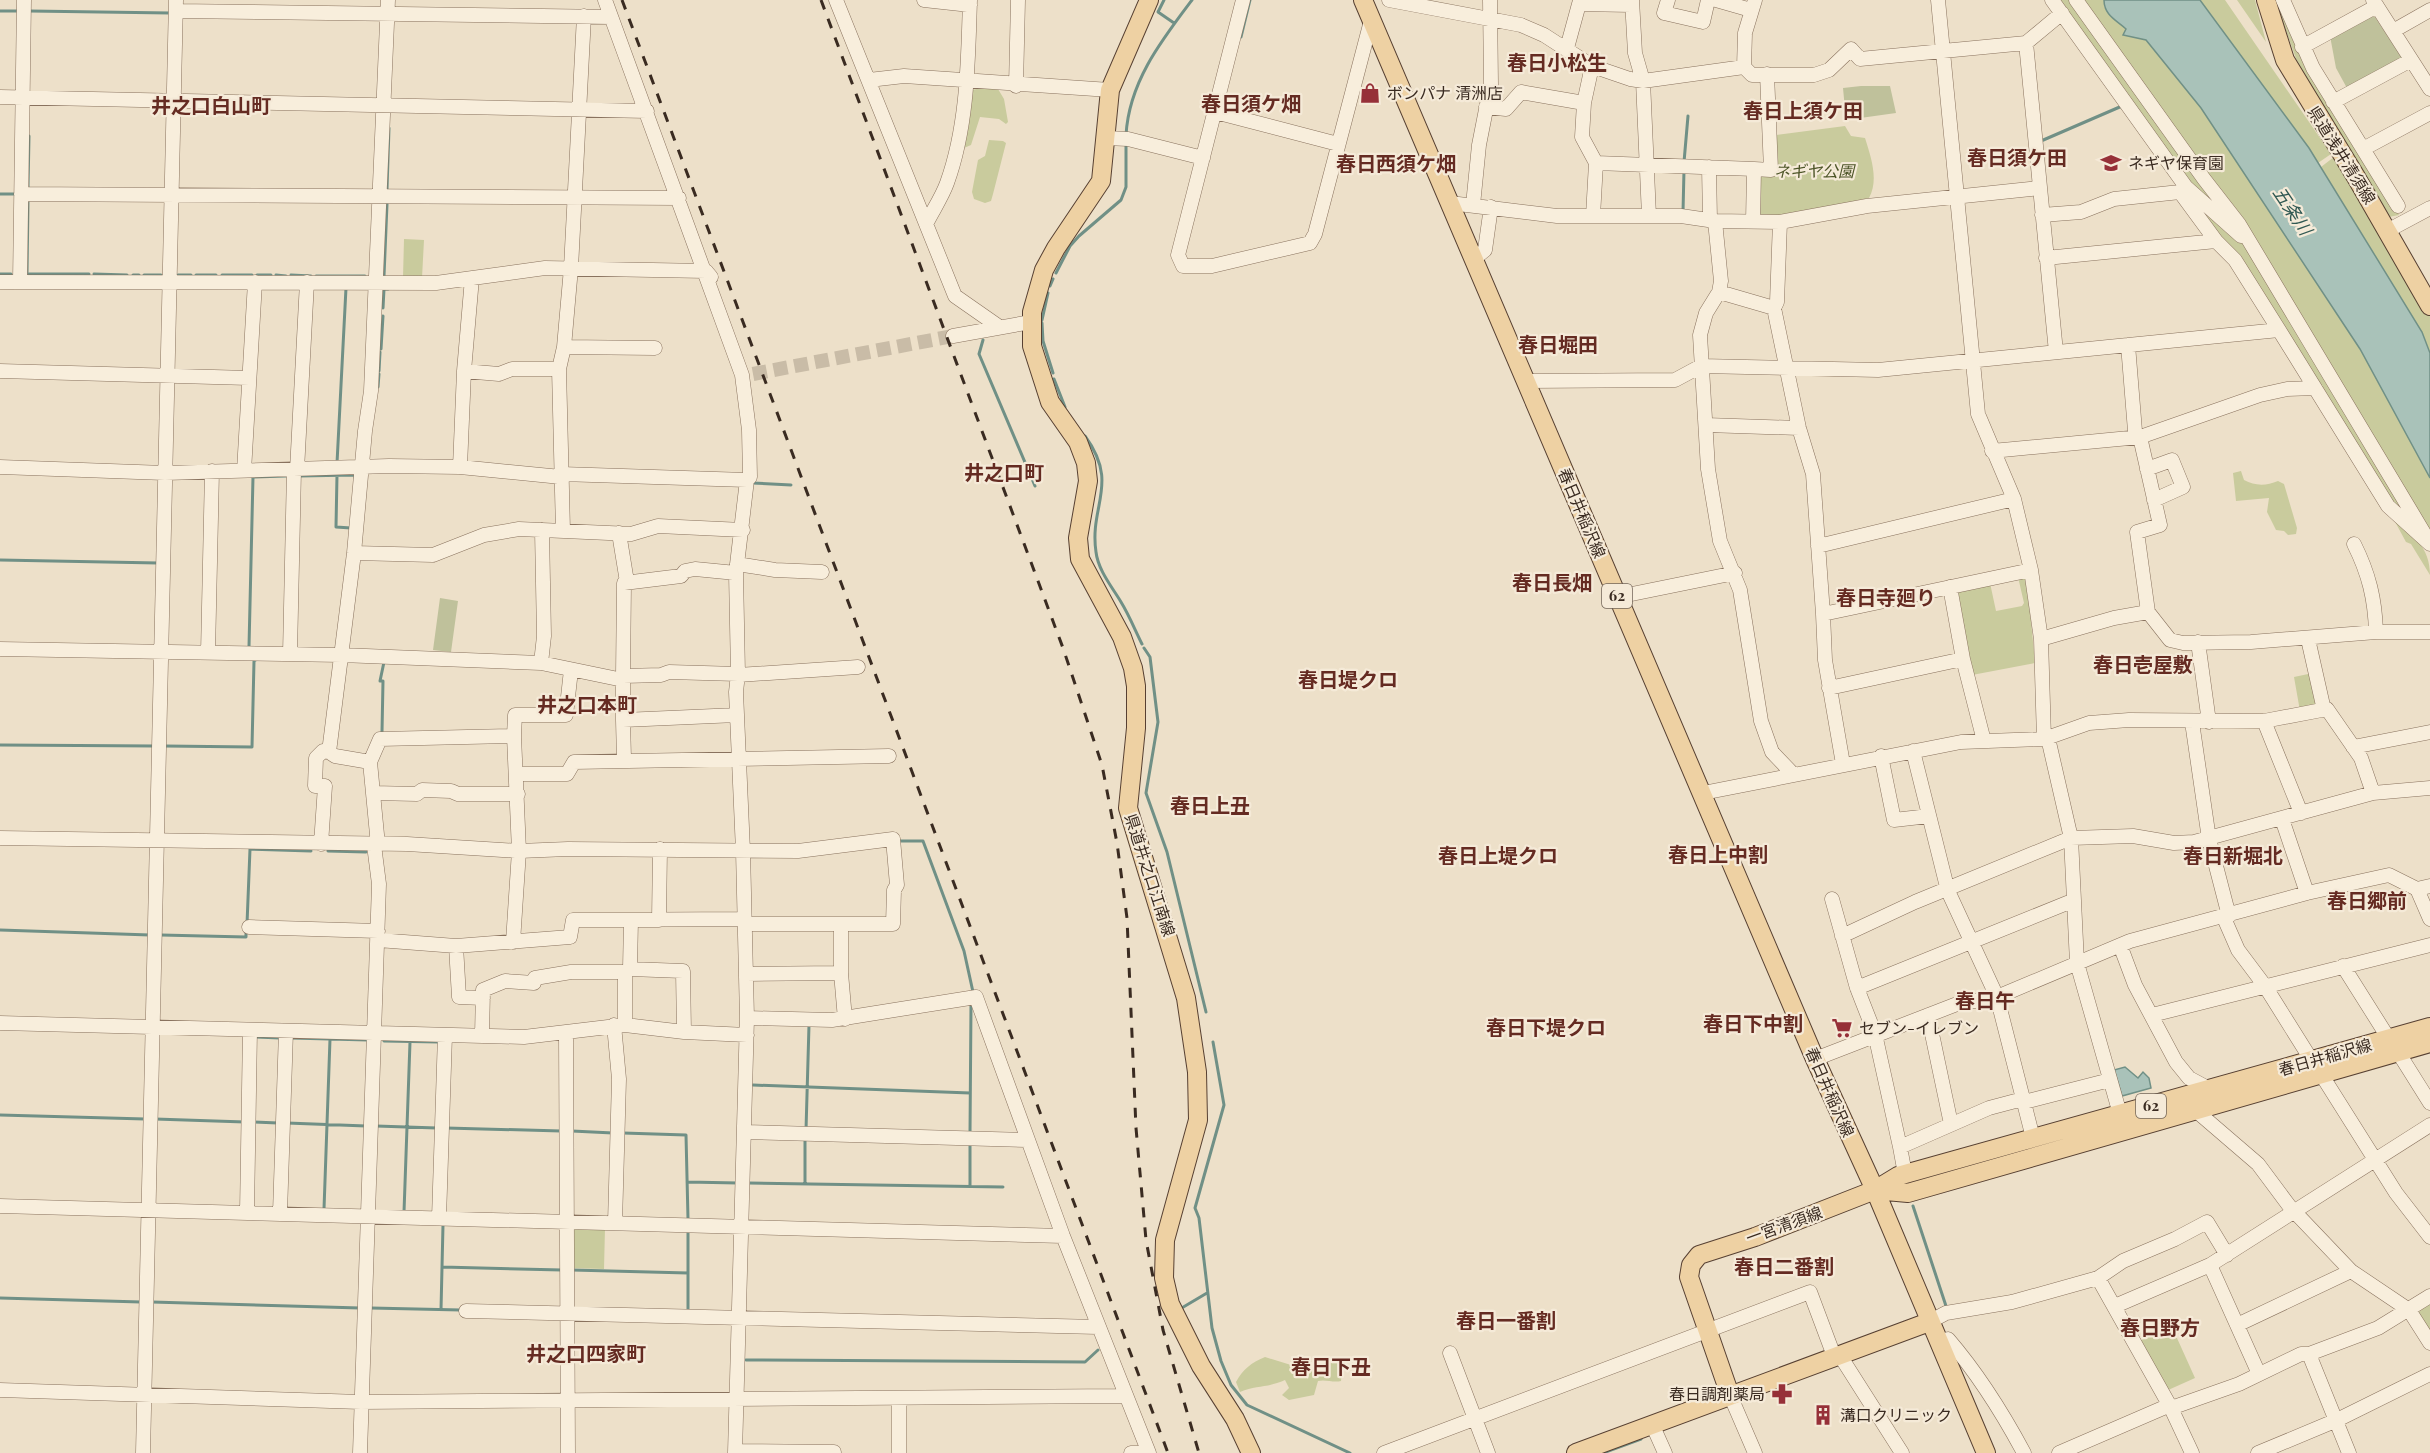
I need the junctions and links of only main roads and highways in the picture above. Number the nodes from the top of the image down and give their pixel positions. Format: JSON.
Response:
{"nodes":[{"id":1,"x":1149,"y":0,"type":"edge"},
{"id":2,"x":1363,"y":0,"type":"edge"},
{"id":3,"x":2266,"y":0,"type":"edge"},
{"id":4,"x":2430,"y":306,"type":"edge"},
{"id":5,"x":2430,"y":1027,"type":"edge"},
{"id":6,"x":2430,"y":1043,"type":"edge"},
{"id":7,"x":2393,"y":1046,"type":"junction"},
{"id":8,"x":2316,"y":1067,"type":"junction"},
{"id":9,"x":1875,"y":1190,"type":"junction"},
{"id":10,"x":1929,"y":1322,"type":"junction"},
{"id":11,"x":1731,"y":1395,"type":"junction"},
{"id":12,"x":1251,"y":1453,"type":"edge"},
{"id":13,"x":1578,"y":1453,"type":"edge"},
{"id":14,"x":1986,"y":1453,"type":"edge"}],
"edges":[{"from":1,"to":12,"type":"main road","name":"県道井之口江南線"},
{"from":2,"to":9,"type":"main road","name":"春日井稲沢線","number":"62"},
{"from":3,"to":4,"type":"main road","name":"県道浅井清須線"},
{"from":5,"to":7,"type":"main road","name":"春日井稲沢線","number":"62"},
{"from":6,"to":7,"type":"main road","name":"春日井稲沢線","number":"62"},
{"from":7,"to":8,"type":"main road","name":"春日井稲沢線","number":"62"},
{"from":8,"to":9,"type":"main road","name":"春日井稲沢線","number":"62"},
{"from":8,"to":9,"type":"main road","name":"春日井稲沢線","number":"62"},
{"from":9,"to":10,"type":"main road"},
{"from":9,"to":11,"type":"main road","name":"一宮清須線"},
{"from":10,"to":11,"type":"main road"},
{"from":10,"to":14,"type":"main road"},
{"from":11,"to":13,"type":"main road"}]}
